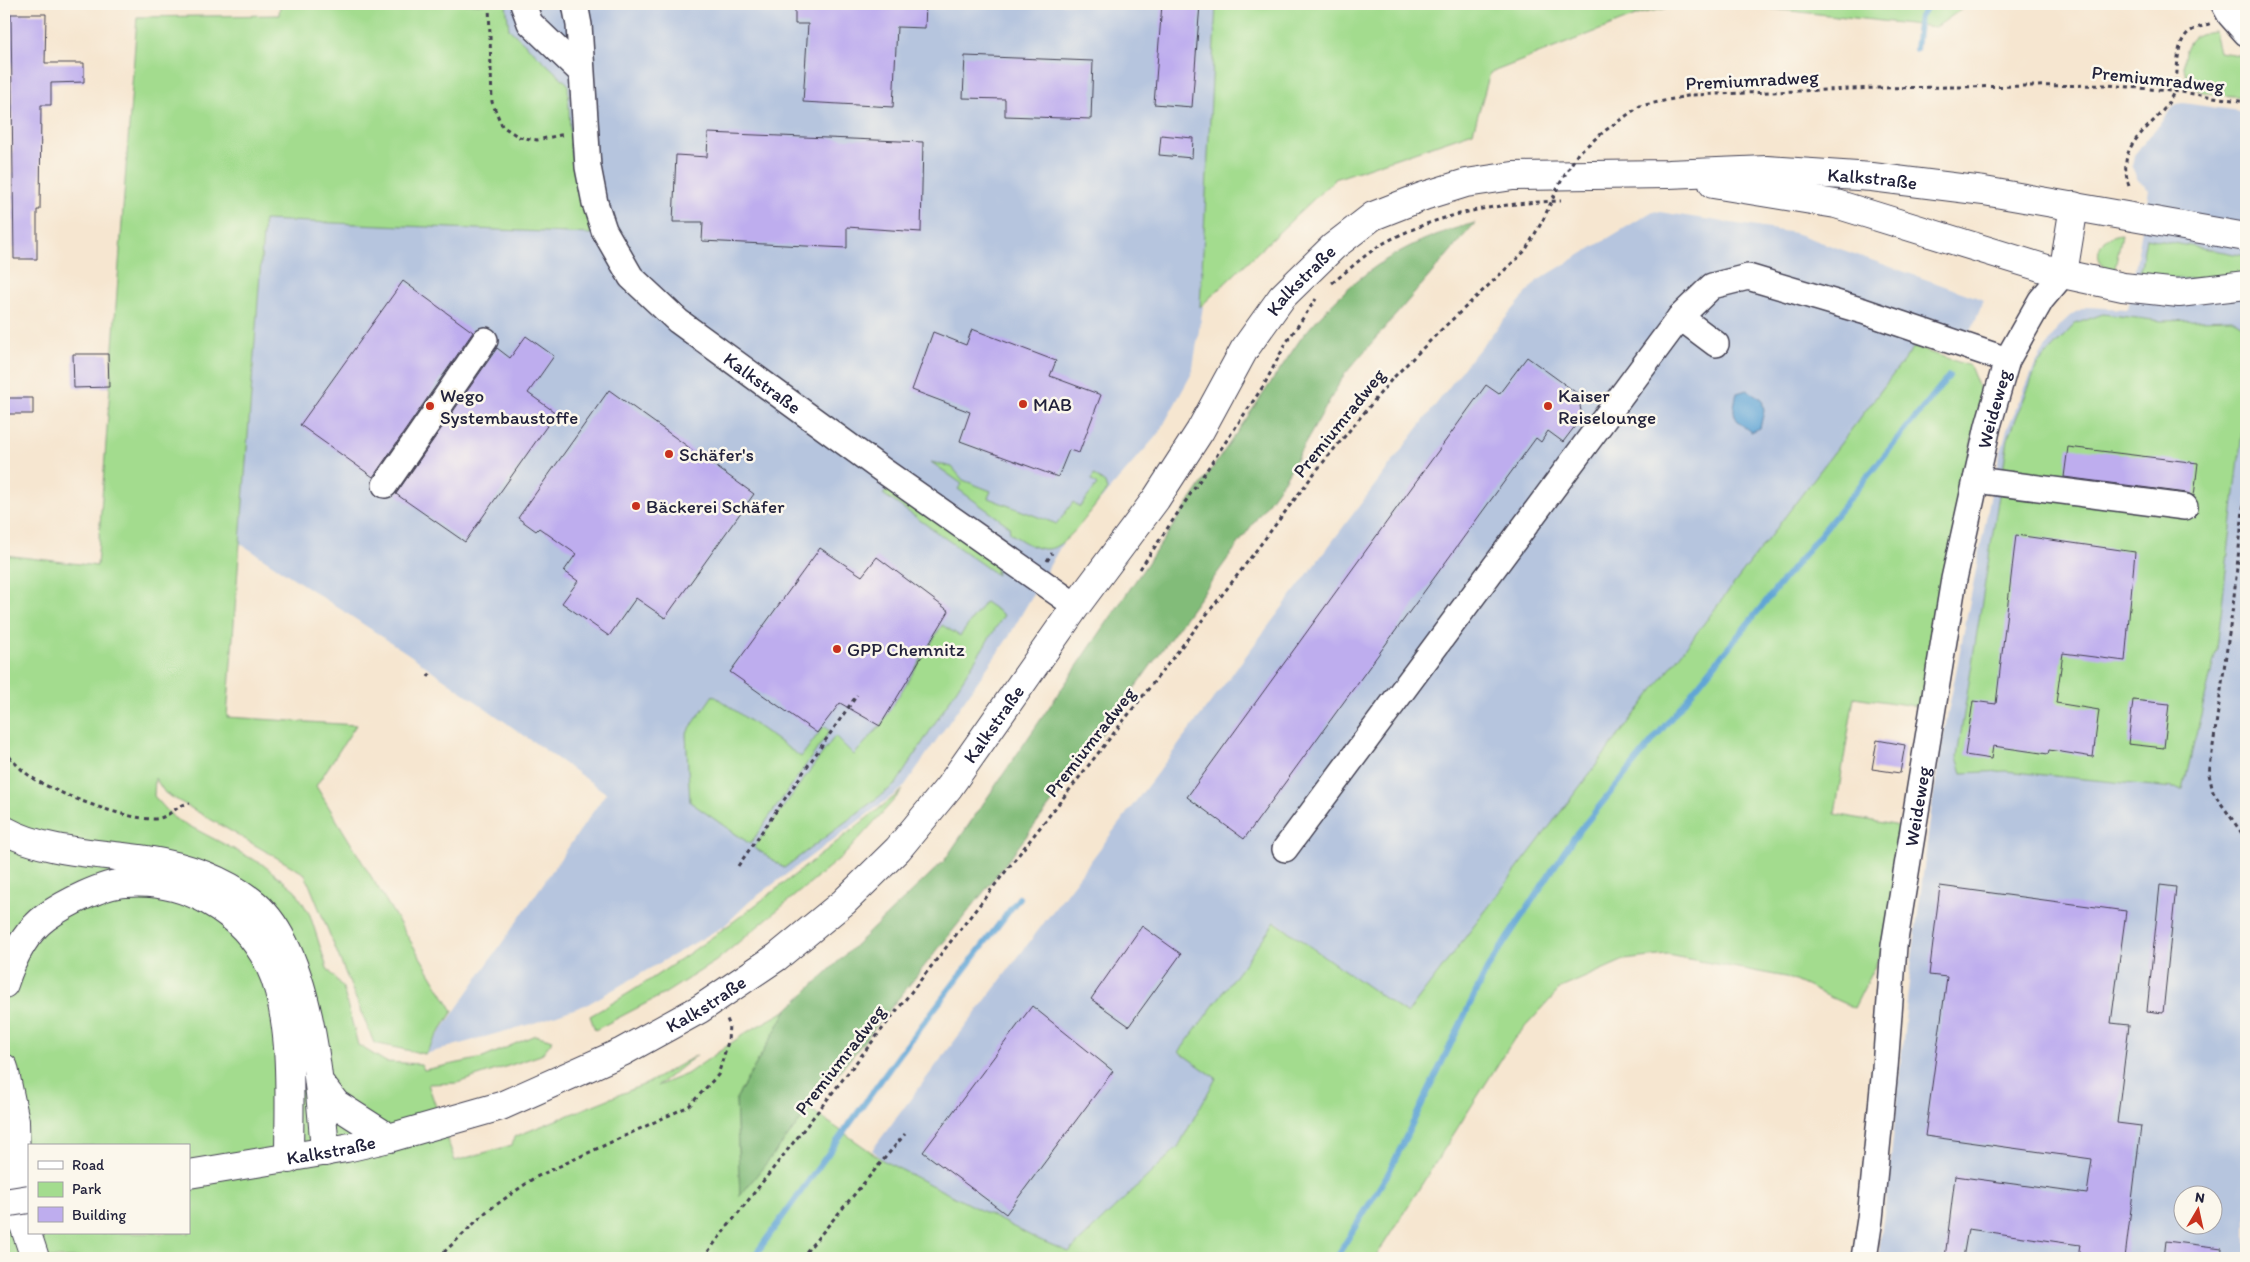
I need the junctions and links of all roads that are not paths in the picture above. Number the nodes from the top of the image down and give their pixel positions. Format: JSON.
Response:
{"nodes":[{"id":1,"x":523,"y":4,"type":"edge"},
{"id":2,"x":575,"y":4,"type":"edge"},
{"id":3,"x":2227,"y":9,"type":"edge"},
{"id":4,"x":2246,"y":33,"type":"edge"},
{"id":5,"x":580,"y":71,"type":"junction"},
{"id":6,"x":1668,"y":174,"type":"junction"},
{"id":7,"x":2074,"y":206,"type":"junction"},
{"id":8,"x":2246,"y":237,"type":"edge"},
{"id":9,"x":2063,"y":274,"type":"junction"},
{"id":10,"x":2246,"y":285,"type":"edge"},
{"id":11,"x":1680,"y":317,"type":"junction"},
{"id":12,"x":485,"y":340,"type":"dead end"},
{"id":13,"x":1716,"y":344,"type":"dead end"},
{"id":14,"x":2007,"y":360,"type":"junction"},
{"id":15,"x":1976,"y":480,"type":"junction"},
{"id":16,"x":385,"y":486,"type":"dead end"},
{"id":17,"x":2185,"y":507,"type":"dead end"},
{"id":18,"x":1076,"y":606,"type":"junction"},
{"id":19,"x":4,"y":830,"type":"edge"},
{"id":20,"x":1285,"y":849,"type":"dead end"},
{"id":21,"x":4,"y":984,"type":"edge"},
{"id":22,"x":4,"y":1068,"type":"edge"},
{"id":23,"x":320,"y":1082,"type":"junction"},
{"id":24,"x":389,"y":1138,"type":"junction"},
{"id":25,"x":325,"y":1152,"type":"junction"},
{"id":26,"x":289,"y":1159,"type":"junction"},
{"id":27,"x":4,"y":1164,"type":"edge"},
{"id":28,"x":190,"y":1174,"type":"edge"},
{"id":29,"x":16,"y":1202,"type":"edge"},
{"id":30,"x":35,"y":1258,"type":"edge"},
{"id":31,"x":1864,"y":1258,"type":"edge"}],
"edges":[{"from":1,"to":5,"type":"street"},
{"from":2,"to":5,"type":"street","name":"Kalkstraße"},
{"from":3,"to":4,"type":"street"},
{"from":5,"to":18,"type":"street","name":"Kalkstraße"},
{"from":6,"to":7,"type":"main road","name":"Kalkstraße"},
{"from":6,"to":9,"type":"main road","name":"Kalkstraße"},
{"from":6,"to":18,"type":"main road","name":"Kalkstraße"},
{"from":7,"to":8,"type":"main road","name":"Kalkstraße"},
{"from":7,"to":9,"type":"main road"},
{"from":9,"to":10,"type":"main road","name":"Kalkstraße"},
{"from":9,"to":14,"type":"street","name":"Weideweg"},
{"from":11,"to":13,"type":"street"},
{"from":11,"to":14,"type":"street","name":"Weideweg"},
{"from":11,"to":20,"type":"street","name":"Weideweg"},
{"from":12,"to":16,"type":"street"},
{"from":14,"to":15,"type":"street","name":"Weideweg"},
{"from":15,"to":17,"type":"street"},
{"from":15,"to":31,"type":"street","name":"Weideweg"},
{"from":18,"to":24,"type":"main road","name":"Kalkstraße"},
{"from":19,"to":23,"type":"main road"},
{"from":21,"to":26,"type":"main road"},
{"from":22,"to":29,"type":"main road"},
{"from":23,"to":24,"type":"main road"},
{"from":23,"to":25,"type":"main road"},
{"from":24,"to":25,"type":"main road","name":"Kalkstraße"},
{"from":25,"to":26,"type":"main road","name":"Kalkstraße"},
{"from":26,"to":28,"type":"main road","name":"Kalkstraße"},
{"from":27,"to":29,"type":"main road"},
{"from":29,"to":30,"type":"main road"}]}
